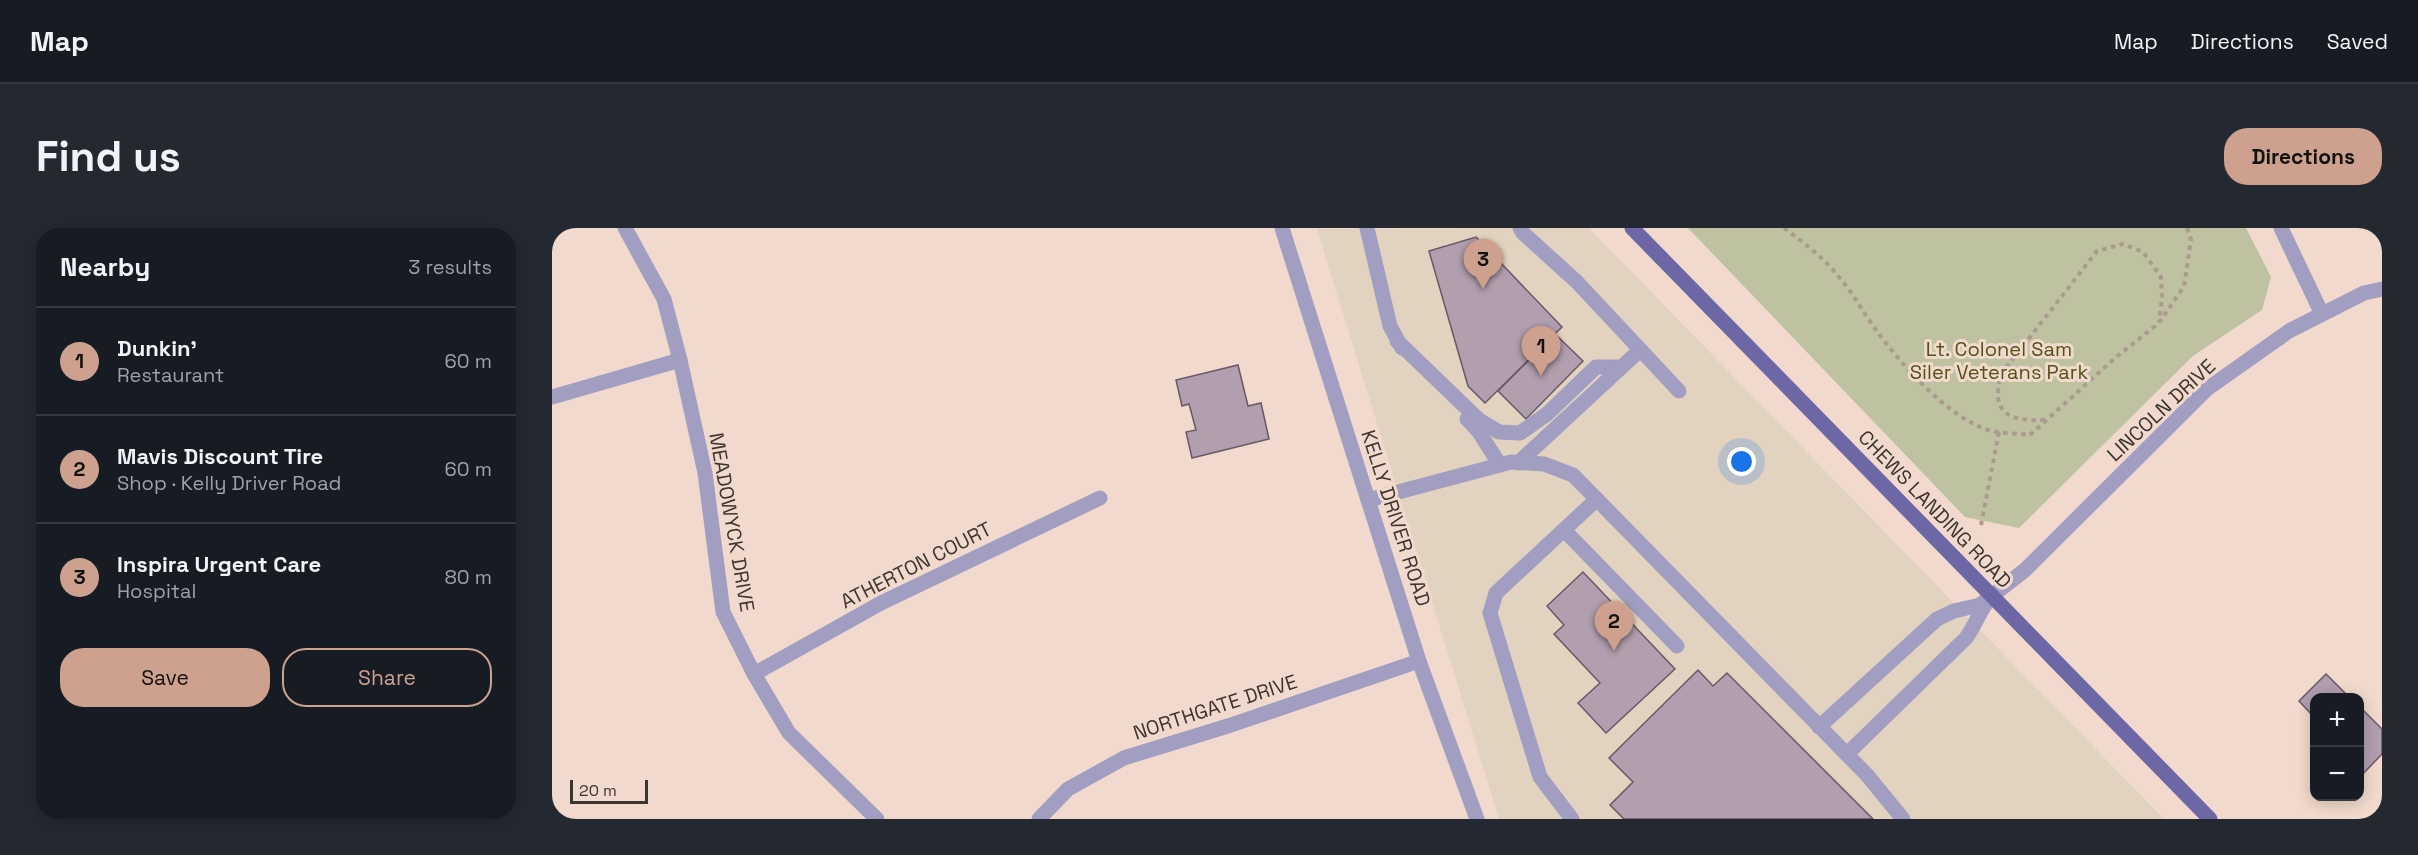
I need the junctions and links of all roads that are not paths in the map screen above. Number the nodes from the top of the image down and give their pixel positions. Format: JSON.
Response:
{"nodes":[{"id":1,"x":625,"y":228,"type":"edge"},
{"id":2,"x":1282,"y":228,"type":"edge"},
{"id":3,"x":1367,"y":228,"type":"edge"},
{"id":4,"x":1520,"y":228,"type":"edge"},
{"id":5,"x":1632,"y":228,"type":"edge"},
{"id":6,"x":2281,"y":228,"type":"edge"},
{"id":7,"x":2382,"y":289,"type":"edge"},
{"id":8,"x":2322,"y":314,"type":"junction"},
{"id":9,"x":1397,"y":341,"type":"junction"},
{"id":10,"x":1640,"y":350,"type":"junction"},
{"id":11,"x":680,"y":360,"type":"junction"},
{"id":12,"x":1621,"y":367,"type":"junction"},
{"id":13,"x":1679,"y":391,"type":"dead end"},
{"id":14,"x":552,"y":397,"type":"edge"},
{"id":15,"x":1518,"y":463,"type":"junction"},
{"id":16,"x":1500,"y":465,"type":"junction"},
{"id":17,"x":1100,"y":498,"type":"dead end"},
{"id":18,"x":1597,"y":499,"type":"junction"},
{"id":19,"x":1368,"y":500,"type":"junction"},
{"id":20,"x":1564,"y":530,"type":"junction"},
{"id":21,"x":1992,"y":596,"type":"junction"},
{"id":22,"x":1677,"y":646,"type":"dead end"},
{"id":23,"x":1419,"y":661,"type":"junction"},
{"id":24,"x":754,"y":674,"type":"junction"},
{"id":25,"x":1819,"y":727,"type":"junction"},
{"id":26,"x":1847,"y":754,"type":"junction"},
{"id":27,"x":877,"y":819,"type":"edge"},
{"id":28,"x":1038,"y":819,"type":"edge"},
{"id":29,"x":1477,"y":819,"type":"edge"},
{"id":30,"x":1572,"y":819,"type":"edge"},
{"id":31,"x":1903,"y":819,"type":"edge"},
{"id":32,"x":2210,"y":819,"type":"edge"}],
"edges":[{"from":1,"to":11,"type":"street","name":"MEADOWYCK DRIVE"},
{"from":2,"to":19,"type":"street","name":"KELLY DRIVER ROAD"},
{"from":3,"to":9,"type":"street"},
{"from":4,"to":10,"type":"street"},
{"from":5,"to":21,"type":"main road","name":"CHEWS LANDING ROAD"},
{"from":6,"to":8,"type":"street"},
{"from":7,"to":8,"type":"street","name":"LINCOLN DRIVE"},
{"from":8,"to":21,"type":"street","name":"LINCOLN DRIVE"},
{"from":9,"to":12,"type":"street"},
{"from":9,"to":16,"type":"street"},
{"from":10,"to":12,"type":"street"},
{"from":10,"to":13,"type":"street"},
{"from":11,"to":14,"type":"street"},
{"from":11,"to":24,"type":"street","name":"MEADOWYCK DRIVE"},
{"from":12,"to":15,"type":"street"},
{"from":15,"to":16,"type":"street"},
{"from":15,"to":18,"type":"street"},
{"from":16,"to":19,"type":"street"},
{"from":17,"to":24,"type":"street","name":"ATHERTON COURT"},
{"from":18,"to":20,"type":"street"},
{"from":18,"to":25,"type":"street"},
{"from":19,"to":23,"type":"street","name":"KELLY DRIVER ROAD"},
{"from":20,"to":22,"type":"street"},
{"from":20,"to":30,"type":"street"},
{"from":21,"to":25,"type":"street"},
{"from":21,"to":26,"type":"street"},
{"from":21,"to":32,"type":"main road","name":"CHEWS LANDING ROAD"},
{"from":23,"to":28,"type":"street","name":"NORTHGATE DRIVE"},
{"from":23,"to":29,"type":"street","name":"KELLY DRIVER ROAD"},
{"from":24,"to":27,"type":"street","name":"MEADOWYCK DRIVE"},
{"from":25,"to":26,"type":"street"},
{"from":26,"to":31,"type":"street"}]}
